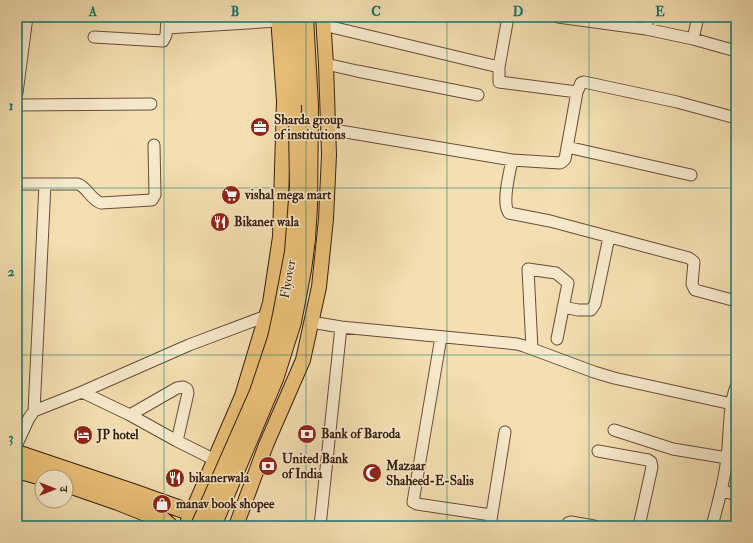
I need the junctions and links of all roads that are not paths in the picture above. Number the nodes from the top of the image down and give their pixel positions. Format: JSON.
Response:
{"nodes":[{"id":1,"x":27,"y":17,"type":"edge"},
{"id":2,"x":305,"y":17,"type":"edge"},
{"id":3,"x":508,"y":17,"type":"edge"},
{"id":4,"x":558,"y":17,"type":"edge"},
{"id":5,"x":648,"y":17,"type":"edge"},
{"id":6,"x":698,"y":17,"type":"edge"},
{"id":7,"x":282,"y":18,"type":"edge"},
{"id":8,"x":323,"y":21,"type":"edge"},
{"id":9,"x":167,"y":23,"type":"edge"},
{"id":10,"x":646,"y":29,"type":"junction"},
{"id":11,"x":94,"y":37,"type":"dead end"},
{"id":12,"x":693,"y":39,"type":"junction"},
{"id":13,"x":736,"y":51,"type":"edge"},
{"id":14,"x":326,"y":64,"type":"junction"},
{"id":15,"x":500,"y":67,"type":"junction"},
{"id":16,"x":577,"y":92,"type":"junction"},
{"id":17,"x":17,"y":93,"type":"edge"},
{"id":18,"x":478,"y":95,"type":"dead end"},
{"id":19,"x":151,"y":104,"type":"dead end"},
{"id":20,"x":17,"y":105,"type":"edge"},
{"id":21,"x":736,"y":118,"type":"edge"},
{"id":22,"x":328,"y":129,"type":"junction"},
{"id":23,"x":154,"y":145,"type":"dead end"},
{"id":24,"x":567,"y":147,"type":"junction"},
{"id":25,"x":512,"y":160,"type":"junction"},
{"id":26,"x":691,"y":175,"type":"dead end"},
{"id":27,"x":17,"y":184,"type":"edge"},
{"id":28,"x":45,"y":184,"type":"junction"},
{"id":29,"x":609,"y":237,"type":"junction"},
{"id":30,"x":736,"y":301,"type":"edge"},
{"id":31,"x":563,"y":307,"type":"junction"},
{"id":32,"x":266,"y":316,"type":"junction"},
{"id":33,"x":311,"y":322,"type":"junction"},
{"id":34,"x":341,"y":327,"type":"junction"},
{"id":35,"x":442,"y":337,"type":"junction"},
{"id":36,"x":557,"y":339,"type":"dead end"},
{"id":37,"x":532,"y":349,"type":"junction"},
{"id":38,"x":736,"y":387,"type":"edge"},
{"id":39,"x":82,"y":392,"type":"junction"},
{"id":40,"x":732,"y":404,"type":"junction"},
{"id":41,"x":34,"y":411,"type":"junction"},
{"id":42,"x":130,"y":414,"type":"junction"},
{"id":43,"x":614,"y":430,"type":"dead end"},
{"id":44,"x":505,"y":432,"type":"dead end"},
{"id":45,"x":177,"y":441,"type":"junction"},
{"id":46,"x":17,"y":444,"type":"edge"},
{"id":47,"x":598,"y":451,"type":"dead end"},
{"id":48,"x":17,"y":453,"type":"edge"},
{"id":49,"x":727,"y":458,"type":"junction"},
{"id":50,"x":215,"y":460,"type":"junction"},
{"id":51,"x":17,"y":470,"type":"edge"},
{"id":52,"x":34,"y":475,"type":"edge"},
{"id":53,"x":207,"y":477,"type":"junction"},
{"id":54,"x":74,"y":487,"type":"edge"},
{"id":55,"x":721,"y":490,"type":"junction"},
{"id":56,"x":736,"y":495,"type":"edge"},
{"id":57,"x":247,"y":497,"type":"junction"},
{"id":58,"x":491,"y":521,"type":"edge"},
{"id":59,"x":192,"y":522,"type":"edge"},
{"id":60,"x":714,"y":525,"type":"edge"},
{"id":61,"x":170,"y":526,"type":"edge"},
{"id":62,"x":213,"y":526,"type":"edge"},
{"id":63,"x":236,"y":526,"type":"edge"},
{"id":64,"x":320,"y":526,"type":"edge"},
{"id":65,"x":567,"y":526,"type":"edge"},
{"id":66,"x":594,"y":526,"type":"edge"},
{"id":67,"x":639,"y":526,"type":"edge"}],
"edges":[{"from":1,"to":17,"type":"street"},
{"from":2,"to":62,"type":"highway","name":"Flyover","bridge":true},
{"from":3,"to":15,"type":"street"},
{"from":4,"to":10,"type":"street"},
{"from":5,"to":10,"type":"street"},
{"from":6,"to":12,"type":"street"},
{"from":7,"to":9,"type":"street"},
{"from":7,"to":32,"type":"main road"},
{"from":7,"to":59,"type":"highway","name":"Flyover","bridge":true},
{"from":8,"to":14,"type":"main road"},
{"from":8,"to":15,"type":"street"},
{"from":9,"to":11,"type":"street"},
{"from":10,"to":12,"type":"street"},
{"from":12,"to":13,"type":"street"},
{"from":14,"to":18,"type":"street"},
{"from":14,"to":22,"type":"main road"},
{"from":15,"to":16,"type":"street"},
{"from":16,"to":21,"type":"street"},
{"from":16,"to":24,"type":"street"},
{"from":19,"to":20,"type":"street"},
{"from":22,"to":25,"type":"street"},
{"from":22,"to":33,"type":"main road"},
{"from":23,"to":28,"type":"street"},
{"from":24,"to":25,"type":"street"},
{"from":24,"to":26,"type":"street"},
{"from":25,"to":29,"type":"street"},
{"from":27,"to":28,"type":"street"},
{"from":28,"to":41,"type":"street"},
{"from":29,"to":30,"type":"street"},
{"from":29,"to":31,"type":"street"},
{"from":31,"to":36,"type":"street"},
{"from":31,"to":37,"type":"street"},
{"from":32,"to":39,"type":"street"},
{"from":32,"to":50,"type":"main road"},
{"from":33,"to":34,"type":"street"},
{"from":33,"to":57,"type":"main road"},
{"from":34,"to":35,"type":"street"},
{"from":34,"to":64,"type":"street"},
{"from":35,"to":37,"type":"street"},
{"from":35,"to":58,"type":"street"},
{"from":37,"to":40,"type":"street"},
{"from":38,"to":40,"type":"street"},
{"from":39,"to":41,"type":"street"},
{"from":39,"to":42,"type":"street"},
{"from":40,"to":49,"type":"street"},
{"from":41,"to":46,"type":"street"},
{"from":42,"to":45,"type":"street"},
{"from":42,"to":45,"type":"street"},
{"from":43,"to":49,"type":"street"},
{"from":44,"to":58,"type":"street"},
{"from":45,"to":50,"type":"street"},
{"from":47,"to":67,"type":"street"},
{"from":48,"to":59,"type":"highway"},
{"from":49,"to":55,"type":"street"},
{"from":50,"to":53,"type":"main road"},
{"from":51,"to":52,"type":"highway"},
{"from":53,"to":57,"type":"main road"},
{"from":53,"to":59,"type":"main road"},
{"from":54,"to":61,"type":"highway"},
{"from":55,"to":56,"type":"street"},
{"from":55,"to":60,"type":"street"},
{"from":57,"to":63,"type":"main road"},
{"from":65,"to":66,"type":"street"}]}
